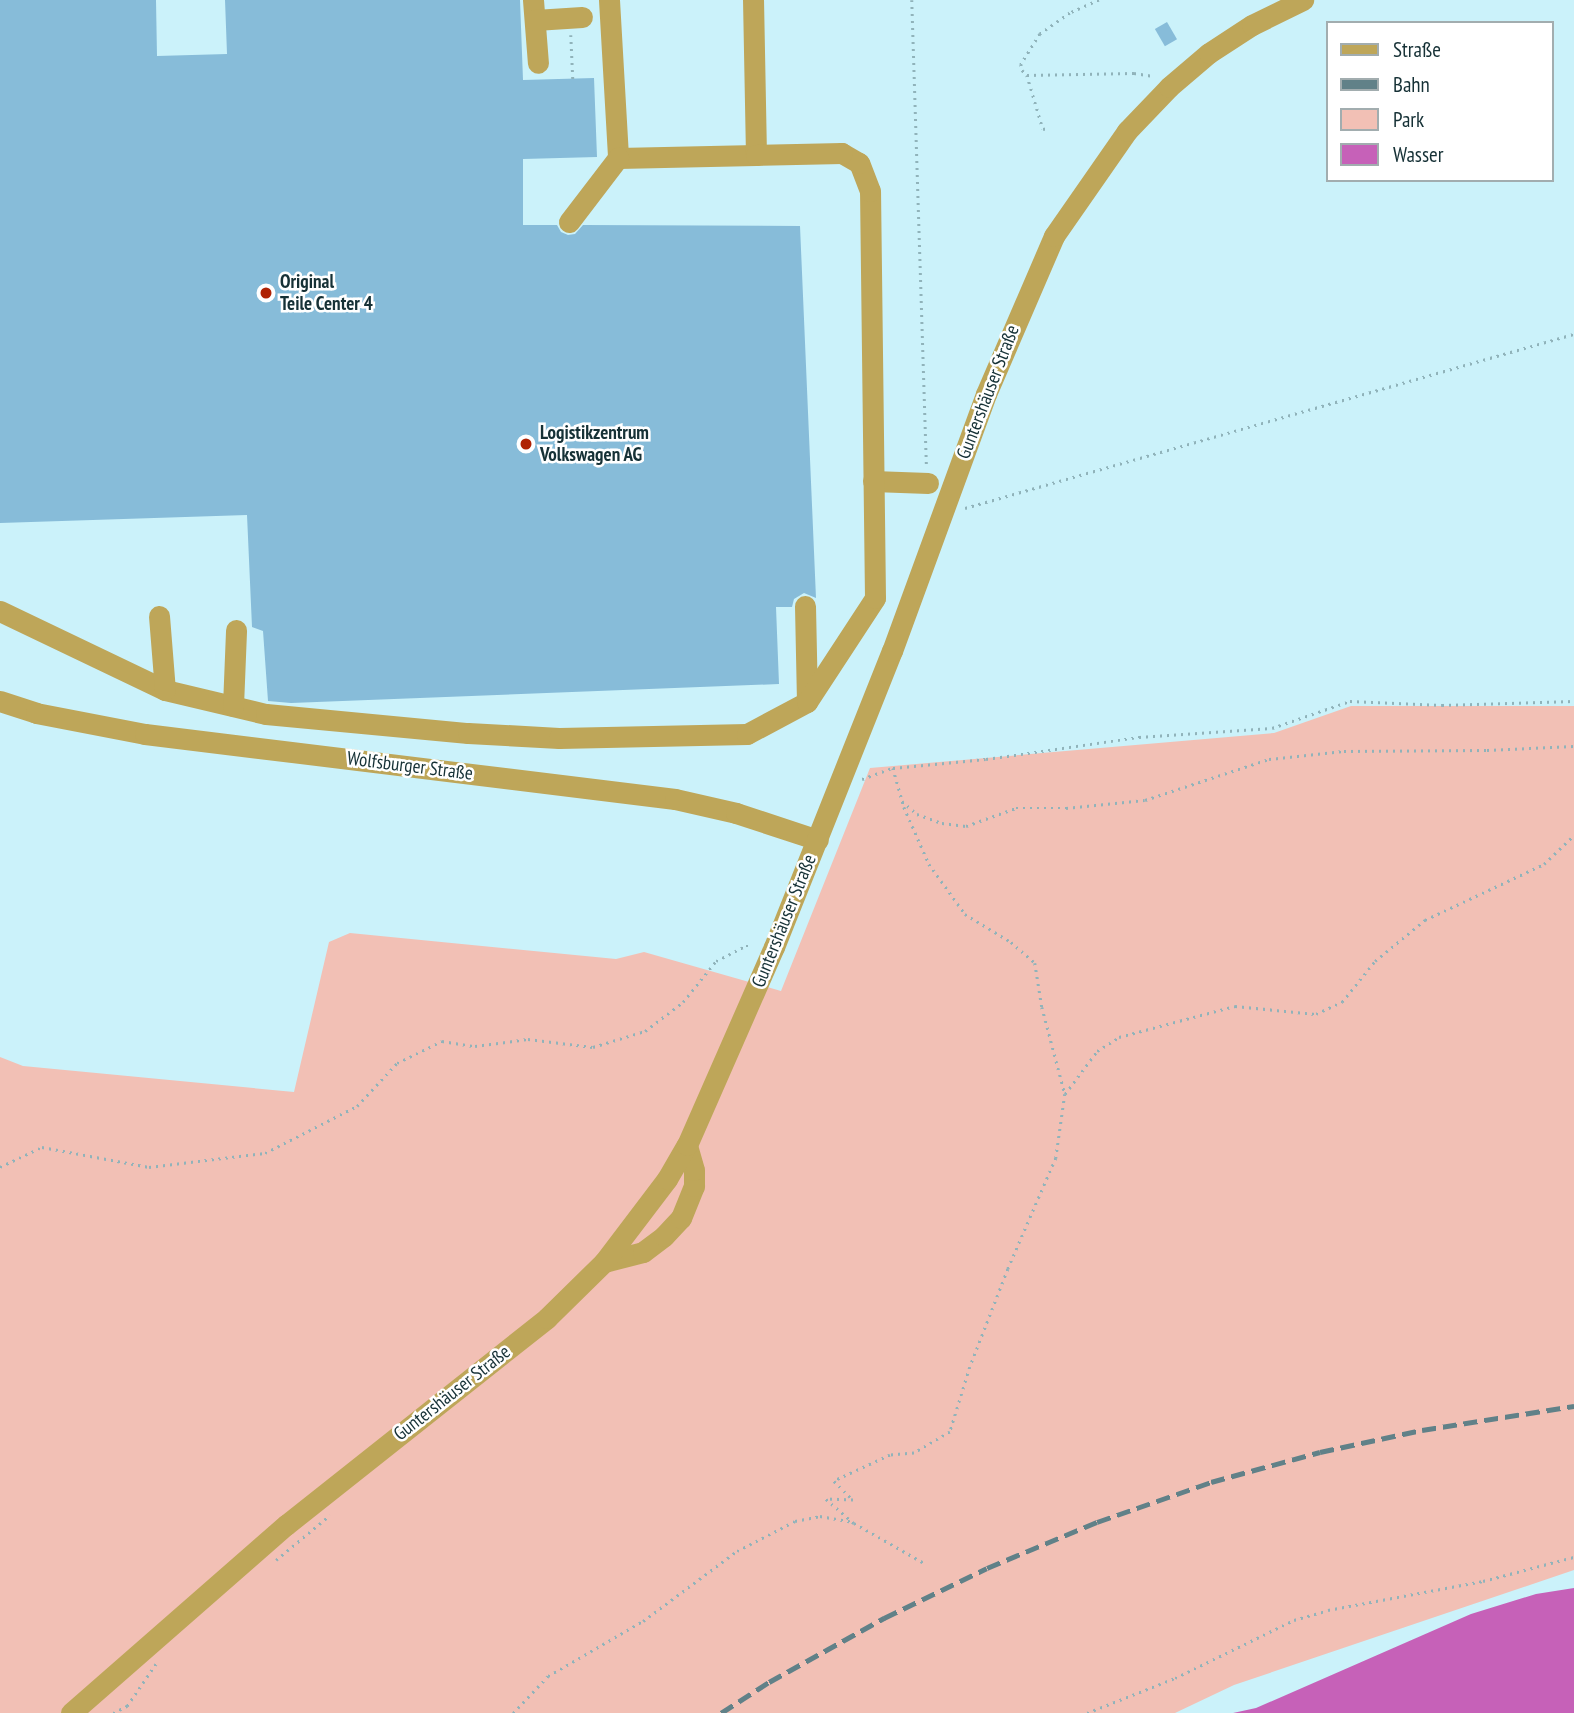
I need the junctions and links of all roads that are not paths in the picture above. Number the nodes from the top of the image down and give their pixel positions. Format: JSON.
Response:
{"nodes":[{"id":1,"x":609,"y":0,"type":"edge"},
{"id":2,"x":754,"y":0,"type":"edge"},
{"id":3,"x":1293,"y":2,"type":"edge"},
{"id":4,"x":534,"y":10,"type":"edge"},
{"id":5,"x":576,"y":17,"type":"road end"},
{"id":6,"x":538,"y":63,"type":"dead end"},
{"id":7,"x":756,"y":155,"type":"junction"},
{"id":8,"x":618,"y":158,"type":"junction"},
{"id":9,"x":569,"y":222,"type":"dead end"},
{"id":10,"x":873,"y":481,"type":"junction"},
{"id":11,"x":928,"y":483,"type":"road end"},
{"id":12,"x":805,"y":606,"type":"dead end"},
{"id":13,"x":0,"y":611,"type":"edge"},
{"id":14,"x":159,"y":616,"type":"dead end"},
{"id":15,"x":236,"y":630,"type":"dead end"},
{"id":16,"x":165,"y":690,"type":"junction"},
{"id":17,"x":0,"y":701,"type":"edge"},
{"id":18,"x":807,"y":702,"type":"junction"},
{"id":19,"x":233,"y":706,"type":"junction"},
{"id":20,"x":818,"y":840,"type":"junction"},
{"id":21,"x":687,"y":1145,"type":"junction"},
{"id":22,"x":604,"y":1262,"type":"junction"},
{"id":23,"x":71,"y":1713,"type":"edge"}],
"edges":[{"from":1,"to":8,"type":"street"},
{"from":2,"to":7,"type":"street"},
{"from":3,"to":20,"type":"street","name":"Guntershäuser Straße"},
{"from":4,"to":5,"type":"street"},
{"from":4,"to":6,"type":"street"},
{"from":7,"to":8,"type":"street"},
{"from":7,"to":10,"type":"street"},
{"from":8,"to":9,"type":"street"},
{"from":10,"to":11,"type":"street"},
{"from":10,"to":18,"type":"street"},
{"from":12,"to":18,"type":"street"},
{"from":13,"to":16,"type":"street"},
{"from":14,"to":16,"type":"street"},
{"from":15,"to":19,"type":"street"},
{"from":16,"to":19,"type":"street"},
{"from":17,"to":20,"type":"street","name":"Wolfsburger Straße"},
{"from":18,"to":19,"type":"street"},
{"from":20,"to":21,"type":"street","name":"Guntershäuser Straße"},
{"from":21,"to":22,"type":"street","name":"Guntershäuser Straße"},
{"from":21,"to":22,"type":"street"},
{"from":22,"to":23,"type":"street","name":"Guntershäuser Straße"}]}
